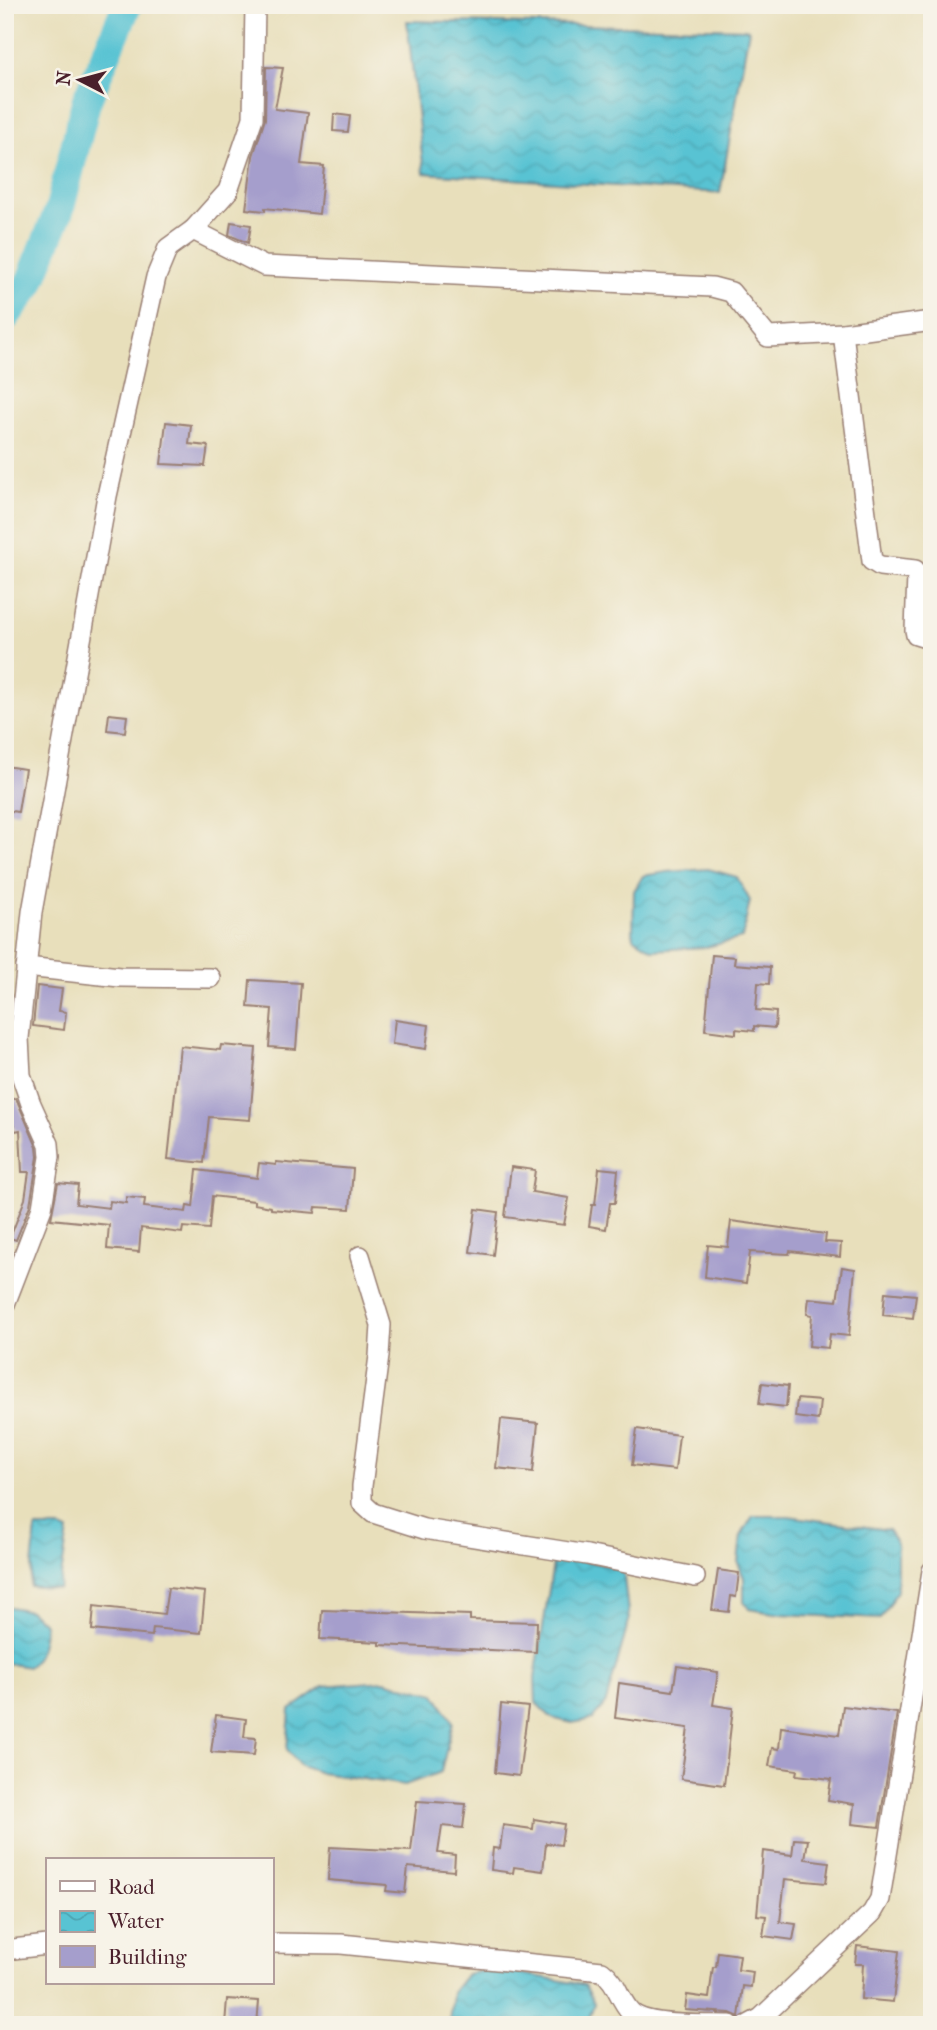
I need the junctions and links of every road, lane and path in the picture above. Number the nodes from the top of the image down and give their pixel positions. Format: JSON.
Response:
{"nodes":[{"id":1,"x":255,"y":5,"type":"edge"},
{"id":2,"x":193,"y":230,"type":"junction"},
{"id":3,"x":932,"y":321,"type":"edge"},
{"id":4,"x":843,"y":333,"type":"junction"},
{"id":5,"x":932,"y":640,"type":"edge"},
{"id":6,"x":26,"y":967,"type":"junction"},
{"id":7,"x":211,"y":978,"type":"dead end"},
{"id":8,"x":360,"y":1256,"type":"dead end"},
{"id":9,"x":7,"y":1292,"type":"edge"},
{"id":10,"x":932,"y":1571,"type":"edge"},
{"id":11,"x":695,"y":1577,"type":"dead end"},
{"id":12,"x":273,"y":1943,"type":"edge"},
{"id":13,"x":46,"y":1945,"type":"edge"},
{"id":14,"x":5,"y":1950,"type":"edge"},
{"id":15,"x":730,"y":2025,"type":"edge"},
{"id":16,"x":748,"y":2025,"type":"edge"}],
"edges":[{"from":1,"to":2,"type":"street"},
{"from":2,"to":4,"type":"street"},
{"from":2,"to":6,"type":"street"},
{"from":3,"to":4,"type":"street"},
{"from":4,"to":5,"type":"street"},
{"from":6,"to":7,"type":"street"},
{"from":6,"to":9,"type":"street"},
{"from":8,"to":11,"type":"street"},
{"from":10,"to":16,"type":"street"},
{"from":12,"to":15,"type":"street"},
{"from":13,"to":14,"type":"street"}]}
